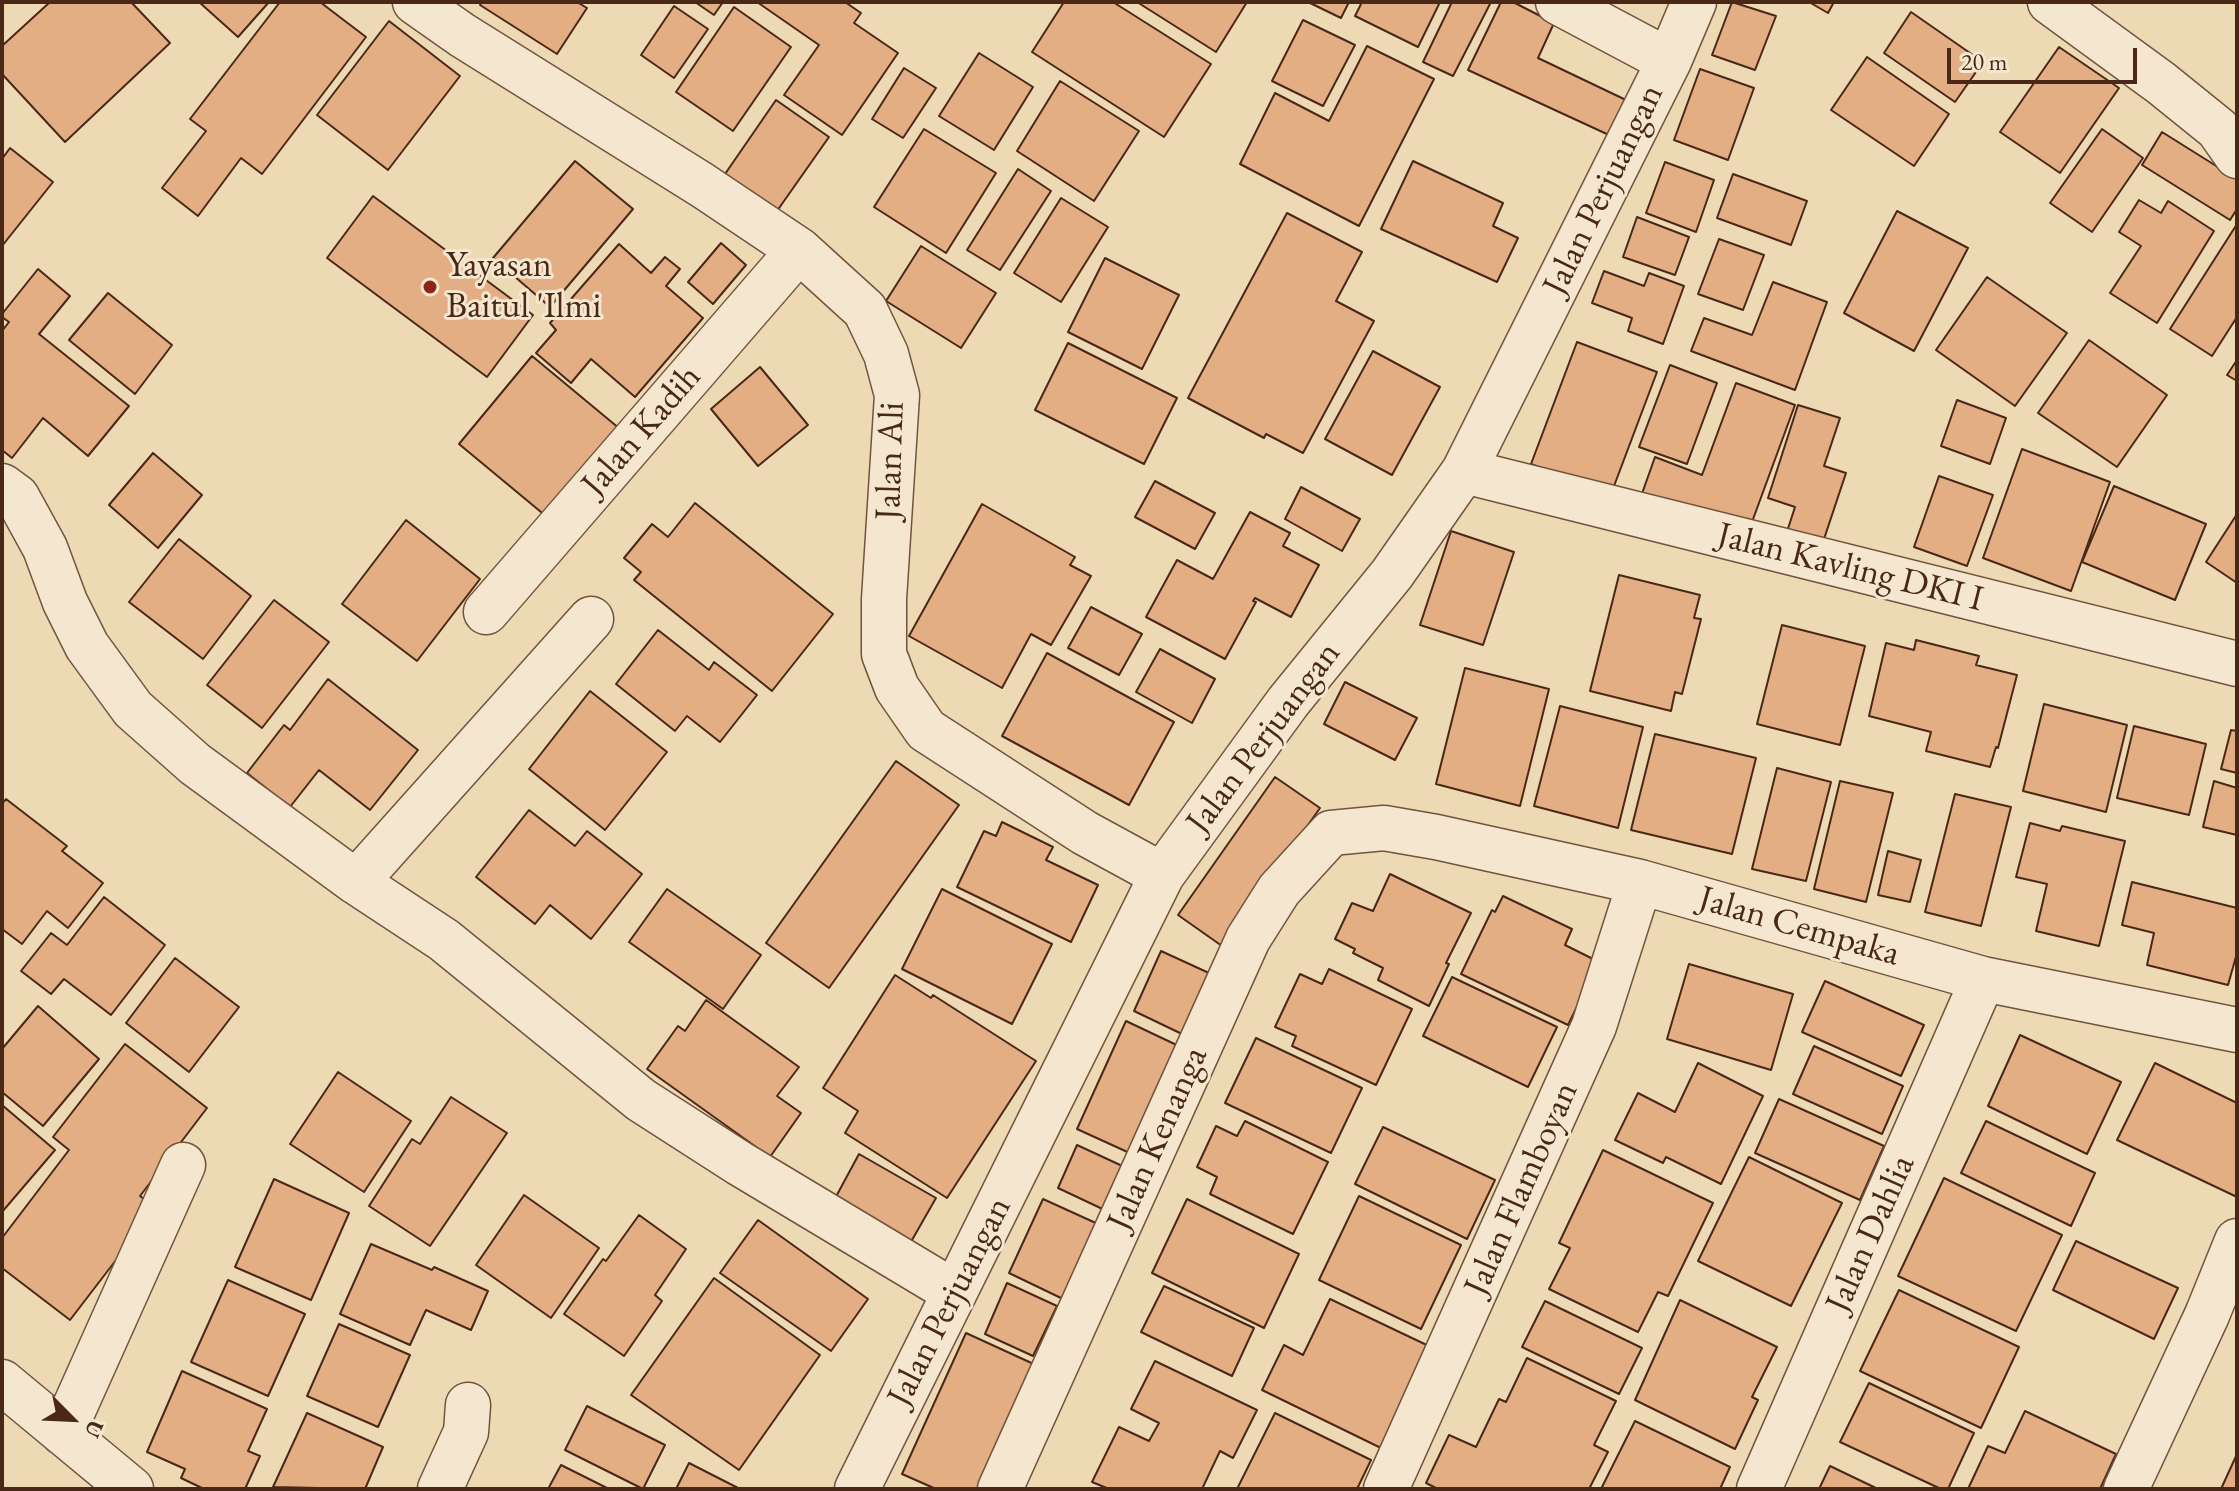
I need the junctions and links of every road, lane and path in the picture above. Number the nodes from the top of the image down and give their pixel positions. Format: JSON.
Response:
{"nodes":[{"id":1,"x":415,"y":2,"type":"edge"},
{"id":2,"x":1558,"y":2,"type":"edge"},
{"id":3,"x":1694,"y":2,"type":"edge"},
{"id":4,"x":2050,"y":2,"type":"edge"},
{"id":5,"x":1669,"y":61,"type":"junction"},
{"id":6,"x":2237,"y":156,"type":"edge"},
{"id":7,"x":799,"y":250,"type":"junction"},
{"id":8,"x":1464,"y":471,"type":"junction"},
{"id":9,"x":2,"y":486,"type":"edge"},
{"id":10,"x":486,"y":612,"type":"dead end"},
{"id":11,"x":591,"y":619,"type":"dead end"},
{"id":12,"x":2237,"y":664,"type":"edge"},
{"id":13,"x":1361,"y":830,"type":"joint"},
{"id":14,"x":1162,"y":875,"type":"junction"},
{"id":15,"x":356,"y":882,"type":"junction"},
{"id":16,"x":1640,"y":882,"type":"junction"},
{"id":17,"x":1983,"y":979,"type":"junction"},
{"id":18,"x":2237,"y":1030,"type":"edge"},
{"id":19,"x":183,"y":1165,"type":"dead end"},
{"id":20,"x":2237,"y":1241,"type":"edge"},
{"id":21,"x":954,"y":1292,"type":"junction"},
{"id":22,"x":2,"y":1382,"type":"edge"},
{"id":23,"x":468,"y":1405,"type":"dead end"},
{"id":24,"x":2,"y":1419,"type":"edge"},
{"id":25,"x":63,"y":1433,"type":"junction"},
{"id":26,"x":82,"y":1486,"type":"edge"},
{"id":27,"x":131,"y":1489,"type":"edge"},
{"id":28,"x":440,"y":1489,"type":"edge"},
{"id":29,"x":857,"y":1489,"type":"edge"},
{"id":30,"x":1000,"y":1489,"type":"edge"},
{"id":31,"x":1386,"y":1489,"type":"edge"},
{"id":32,"x":1759,"y":1489,"type":"edge"},
{"id":33,"x":2126,"y":1489,"type":"edge"}],
"edges":[{"from":1,"to":7,"type":"street","name":"Jalan Ali"},
{"from":2,"to":5,"type":"street"},
{"from":3,"to":5,"type":"street","name":"Jalan Perjuangan"},
{"from":4,"to":6,"type":"street"},
{"from":5,"to":8,"type":"street","name":"Jalan Perjuangan"},
{"from":7,"to":10,"type":"street","name":"Jalan Kadih"},
{"from":7,"to":14,"type":"street","name":"Jalan Ali"},
{"from":8,"to":12,"type":"street","name":"Jalan Kavling DKI I"},
{"from":8,"to":14,"type":"street","name":"Jalan Perjuangan"},
{"from":9,"to":15,"type":"street"},
{"from":11,"to":15,"type":"street"},
{"from":13,"to":16,"type":"street","name":"Jalan Cempaka"},
{"from":13,"to":30,"type":"street","name":"Jalan Kenanga"},
{"from":14,"to":21,"type":"street","name":"Jalan Perjuangan"},
{"from":15,"to":21,"type":"street"},
{"from":16,"to":17,"type":"street","name":"Jalan Cempaka"},
{"from":16,"to":31,"type":"street","name":"Jalan Flamboyan"},
{"from":17,"to":18,"type":"street","name":"Jalan Cempaka"},
{"from":17,"to":32,"type":"street","name":"Jalan Dahlia"},
{"from":19,"to":25,"type":"street"},
{"from":20,"to":33,"type":"street"},
{"from":21,"to":29,"type":"street","name":"Jalan Perjuangan"},
{"from":22,"to":25,"type":"street"},
{"from":23,"to":28,"type":"street"},
{"from":24,"to":26,"type":"street"},
{"from":25,"to":27,"type":"street"}]}
